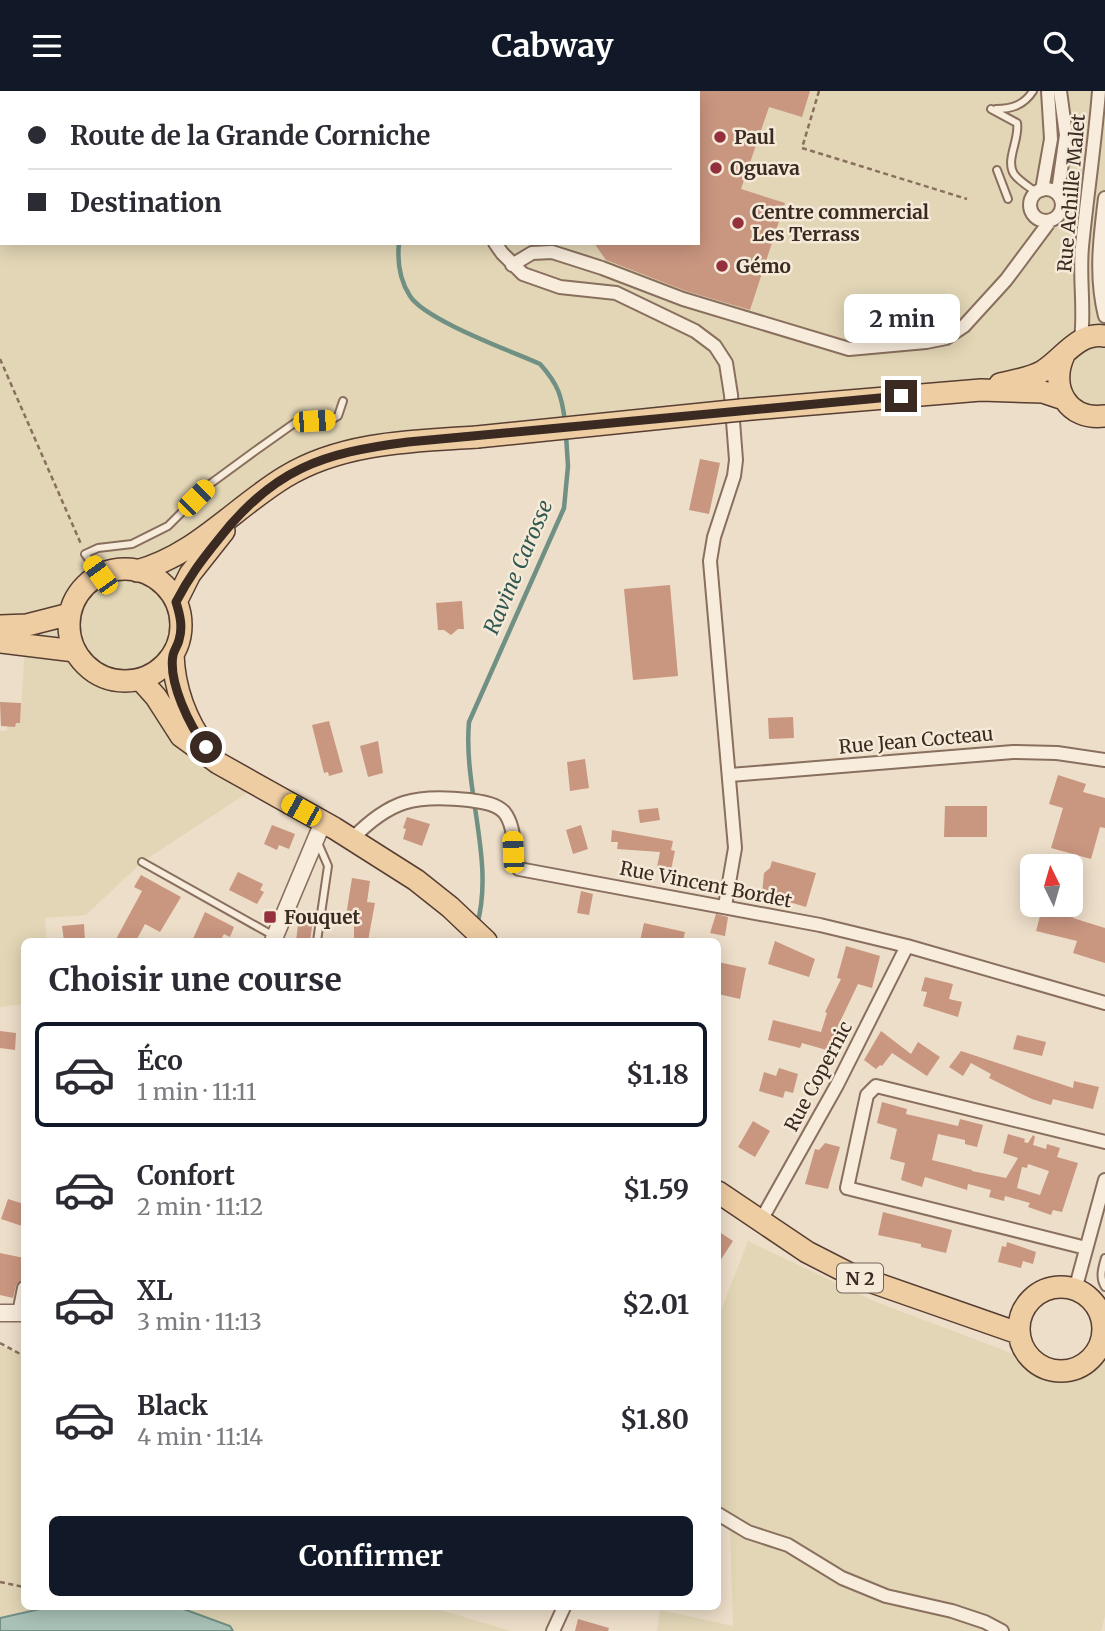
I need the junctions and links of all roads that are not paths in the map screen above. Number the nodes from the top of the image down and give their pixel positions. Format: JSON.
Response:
{"nodes":[{"id":1,"x":1033,"y":91,"type":"edge"},
{"id":2,"x":1048,"y":91,"type":"edge"},
{"id":3,"x":1099,"y":91,"type":"edge"},
{"id":4,"x":1061,"y":94,"type":"edge"},
{"id":5,"x":997,"y":170,"type":"dead end"},
{"id":6,"x":1039,"y":191,"type":"junction"},
{"id":7,"x":1059,"y":196,"type":"junction"},
{"id":8,"x":1105,"y":198,"type":"edge"},
{"id":9,"x":1008,"y":199,"type":"dead end"},
{"id":10,"x":1032,"y":214,"type":"junction"},
{"id":11,"x":1050,"y":221,"type":"junction"},
{"id":12,"x":497,"y":245,"type":"edge"},
{"id":13,"x":1031,"y":248,"type":"junction"},
{"id":14,"x":1102,"y":259,"type":"edge"},
{"id":15,"x":512,"y":265,"type":"junction"},
{"id":16,"x":1103,"y":286,"type":"edge"},
{"id":17,"x":1105,"y":316,"type":"edge"},
{"id":18,"x":1105,"y":336,"type":"edge"},
{"id":19,"x":1082,"y":339,"type":"junction"},
{"id":20,"x":1064,"y":355,"type":"junction"},
{"id":21,"x":981,"y":390,"type":"junction"},
{"id":22,"x":1064,"y":399,"type":"junction"},
{"id":23,"x":343,"y":401,"type":"dead end"},
{"id":24,"x":1105,"y":417,"type":"edge"},
{"id":25,"x":262,"y":492,"type":"junction"},
{"id":26,"x":137,"y":571,"type":"junction"},
{"id":27,"x":100,"y":575,"type":"junction"},
{"id":28,"x":176,"y":602,"type":"junction"},
{"id":29,"x":70,"y":614,"type":"junction"},
{"id":30,"x":0,"y":626,"type":"edge"},
{"id":31,"x":0,"y":642,"type":"edge"},
{"id":32,"x":75,"y":651,"type":"junction"},
{"id":33,"x":173,"y":655,"type":"junction"},
{"id":34,"x":140,"y":679,"type":"junction"},
{"id":35,"x":1105,"y":760,"type":"edge"},
{"id":36,"x":218,"y":763,"type":"junction"},
{"id":37,"x":730,"y":775,"type":"junction"},
{"id":38,"x":319,"y":830,"type":"junction"},
{"id":39,"x":352,"y":839,"type":"junction"},
{"id":40,"x":142,"y":862,"type":"dead end"},
{"id":41,"x":725,"y":906,"type":"junction"},
{"id":42,"x":272,"y":938,"type":"edge"},
{"id":43,"x":274,"y":938,"type":"edge"},
{"id":44,"x":317,"y":938,"type":"edge"},
{"id":45,"x":483,"y":938,"type":"edge"},
{"id":46,"x":907,"y":946,"type":"junction"},
{"id":47,"x":1105,"y":1003,"type":"edge"},
{"id":48,"x":1105,"y":1142,"type":"edge"},
{"id":49,"x":1105,"y":1181,"type":"edge"},
{"id":50,"x":721,"y":1194,"type":"edge"},
{"id":51,"x":1102,"y":1200,"type":"edge"},
{"id":52,"x":760,"y":1222,"type":"junction"},
{"id":53,"x":1086,"y":1248,"type":"junction"},
{"id":54,"x":1105,"y":1258,"type":"edge"},
{"id":55,"x":1105,"y":1287,"type":"edge"},
{"id":56,"x":1075,"y":1290,"type":"junction"},
{"id":57,"x":0,"y":1313,"type":"edge"},
{"id":58,"x":21,"y":1313,"type":"edge"},
{"id":59,"x":1018,"y":1333,"type":"junction"},
{"id":60,"x":1103,"y":1339,"type":"edge"},
{"id":61,"x":721,"y":1516,"type":"edge"},
{"id":62,"x":563,"y":1610,"type":"edge"},
{"id":63,"x":553,"y":1631,"type":"edge"},
{"id":64,"x":1002,"y":1631,"type":"edge"}],
"edges":[{"from":1,"to":6,"type":"lane"},
{"from":2,"to":6,"type":"street"},
{"from":3,"to":19,"type":"street","name":"Rue Achille Malet"},
{"from":4,"to":7,"type":"street"},
{"from":5,"to":9,"type":"lane"},
{"from":6,"to":7,"type":"street"},
{"from":6,"to":10,"type":"street"},
{"from":7,"to":11,"type":"street"},
{"from":8,"to":14,"type":"street","name":"Rue Achille Malet"},
{"from":10,"to":11,"type":"street"},
{"from":10,"to":13,"type":"street"},
{"from":11,"to":13,"type":"street"},
{"from":12,"to":15,"type":"street"},
{"from":13,"to":15,"type":"street"},
{"from":14,"to":16,"type":"street","name":"Rue Achille Malet"},
{"from":15,"to":37,"type":"street"},
{"from":16,"to":17,"type":"street","name":"Rue Achille Malet"},
{"from":18,"to":19,"type":"main road"},
{"from":19,"to":20,"type":"main road"},
{"from":20,"to":21,"type":"main road"},
{"from":20,"to":22,"type":"main road"},
{"from":21,"to":22,"type":"main road"},
{"from":21,"to":25,"type":"main road","bridge":true},
{"from":22,"to":24,"type":"main road"},
{"from":23,"to":27,"type":"lane"},
{"from":25,"to":26,"type":"main road"},
{"from":25,"to":28,"type":"main road"},
{"from":26,"to":27,"type":"main road"},
{"from":26,"to":28,"type":"main road"},
{"from":27,"to":29,"type":"main road"},
{"from":28,"to":33,"type":"main road"},
{"from":29,"to":30,"type":"main road"},
{"from":29,"to":32,"type":"main road"},
{"from":31,"to":32,"type":"main road"},
{"from":32,"to":34,"type":"main road"},
{"from":33,"to":34,"type":"main road"},
{"from":33,"to":36,"type":"main road"},
{"from":34,"to":36,"type":"main road"},
{"from":35,"to":37,"type":"street","name":"Rue Jean Cocteau"},
{"from":36,"to":38,"type":"main road"},
{"from":37,"to":41,"type":"street"},
{"from":38,"to":39,"type":"main road"},
{"from":38,"to":43,"type":"street"},
{"from":38,"to":44,"type":"lane"},
{"from":39,"to":41,"type":"street","name":"Rue Vincent Bordet"},
{"from":39,"to":45,"type":"main road"},
{"from":40,"to":42,"type":"lane"},
{"from":41,"to":46,"type":"street","name":"Rue Vincent Bordet"},
{"from":46,"to":47,"type":"street","name":"Rue Vincent Bordet"},
{"from":46,"to":52,"type":"street","name":"Rue Copernic"},
{"from":48,"to":53,"type":"street"},
{"from":49,"to":51,"type":"street"},
{"from":50,"to":52,"type":"main road","number":"N 2"},
{"from":51,"to":53,"type":"street"},
{"from":52,"to":59,"type":"main road","number":"N 2"},
{"from":53,"to":56,"type":"street"},
{"from":54,"to":55,"type":"lane"},
{"from":56,"to":59,"type":"main road"},
{"from":56,"to":60,"type":"main road"},
{"from":57,"to":58,"type":"street"},
{"from":59,"to":60,"type":"main road"},
{"from":61,"to":64,"type":"street"},
{"from":62,"to":63,"type":"street"}]}
